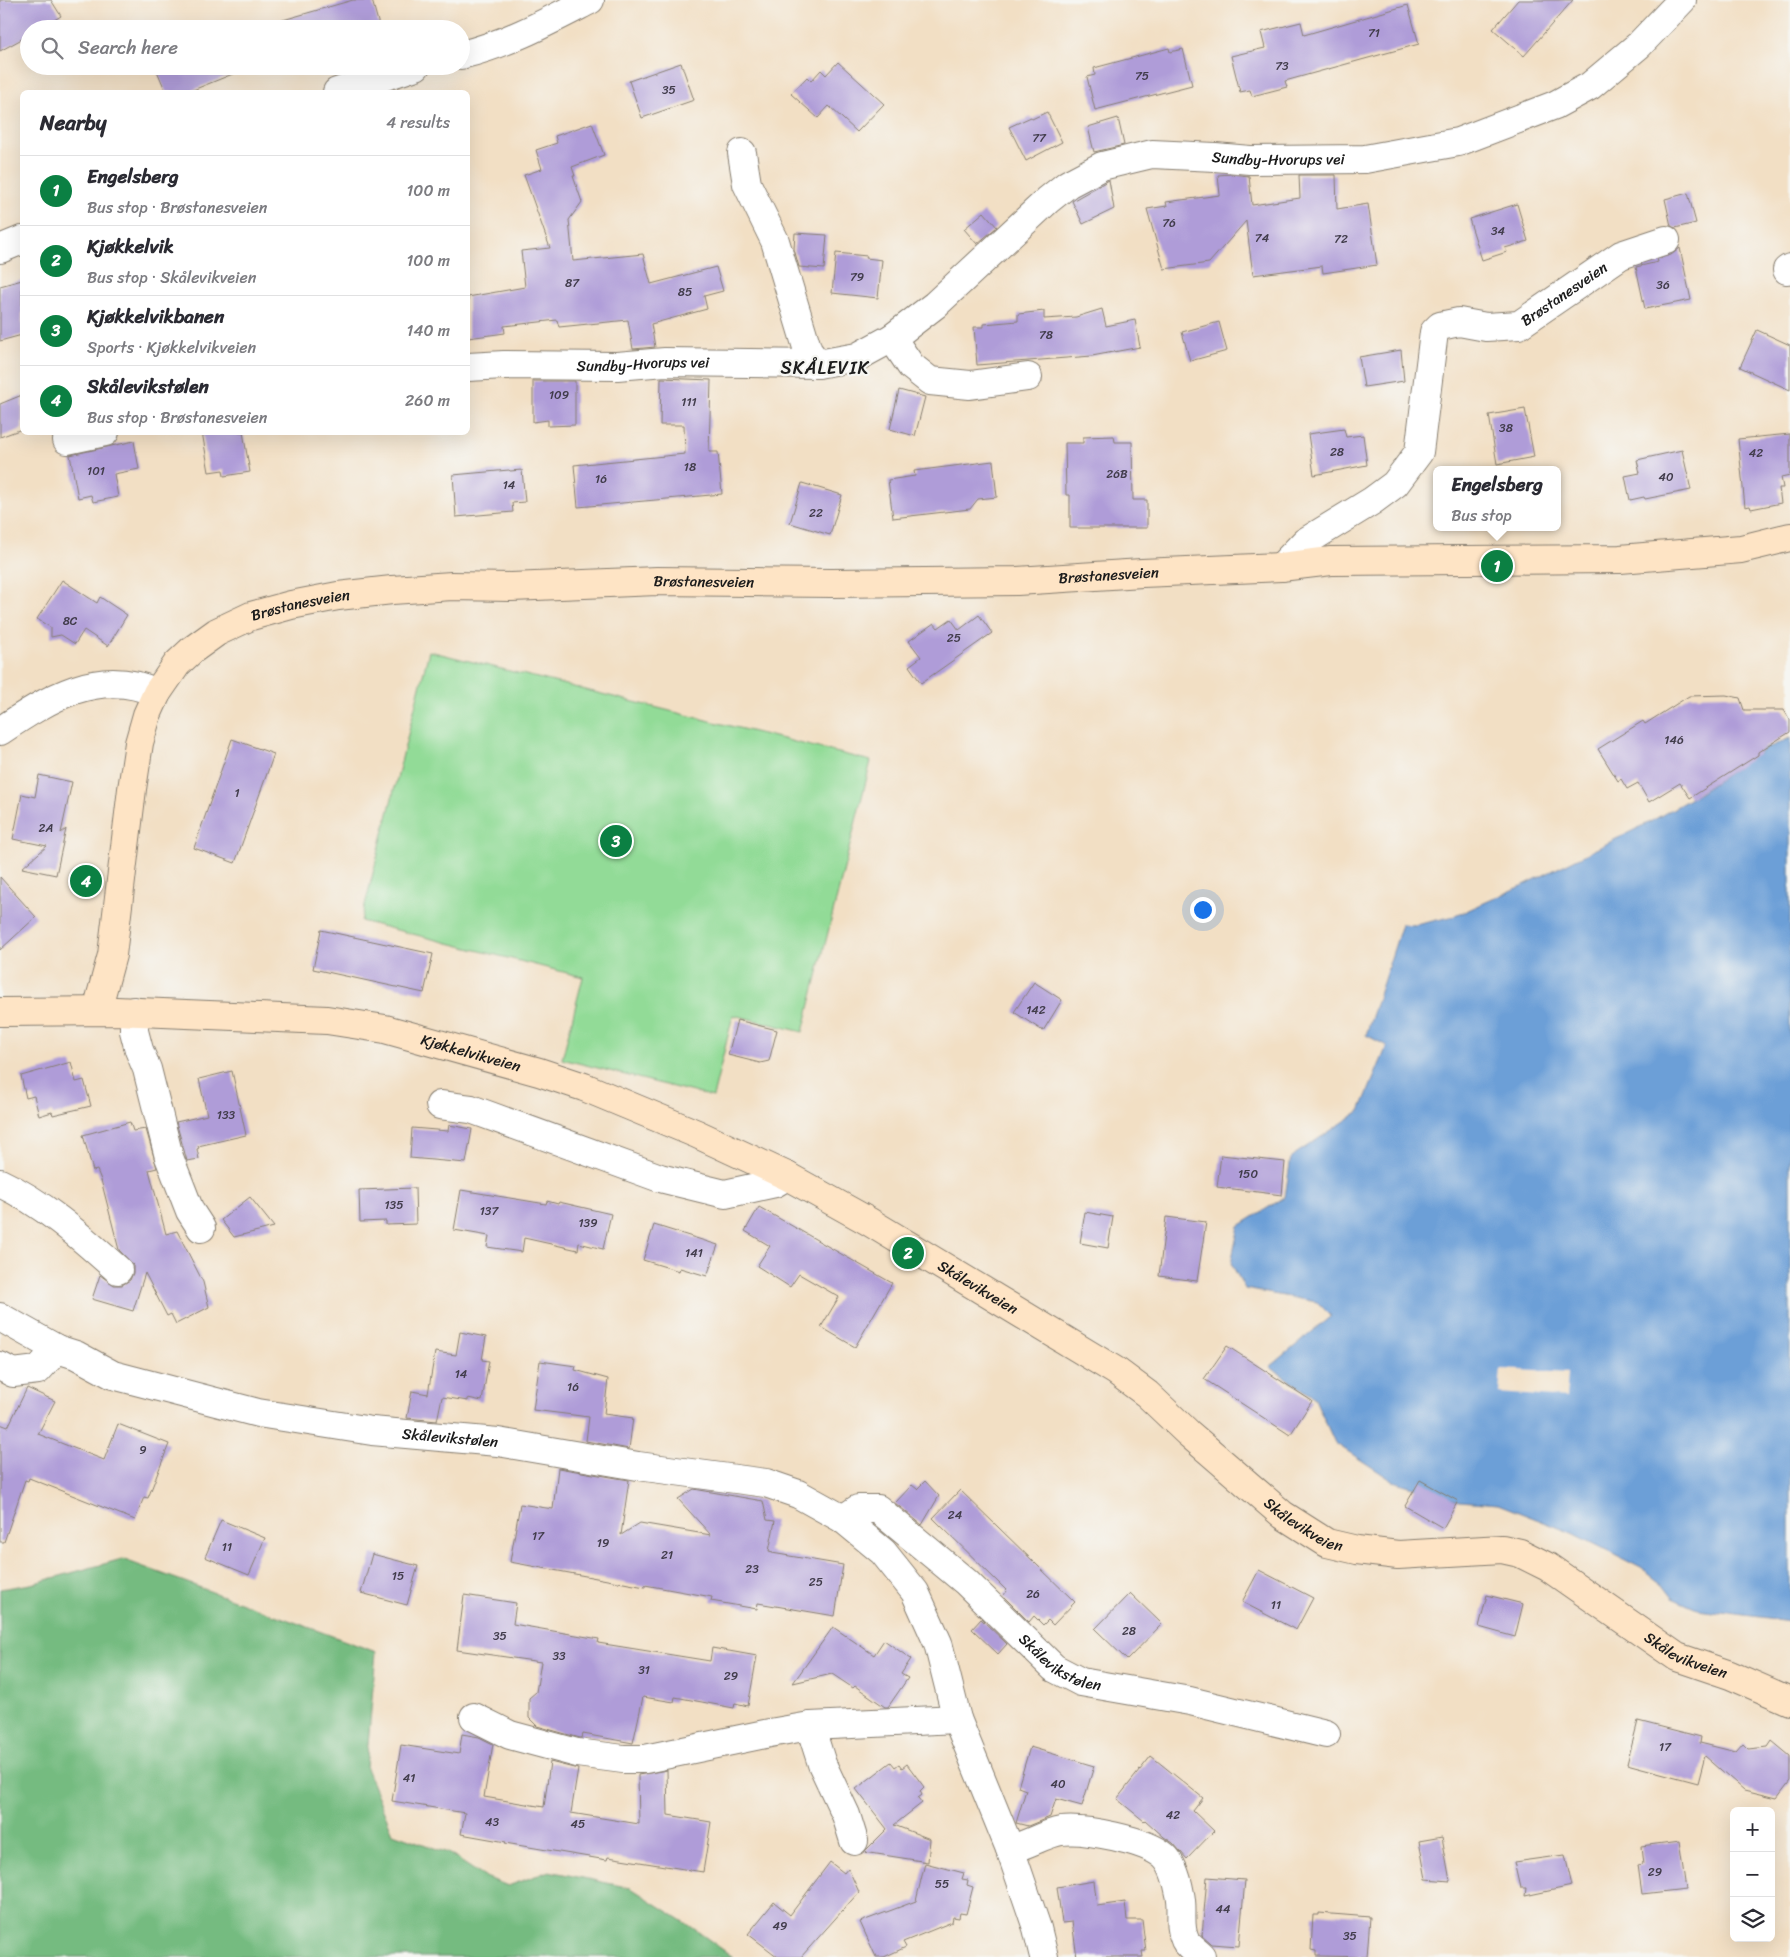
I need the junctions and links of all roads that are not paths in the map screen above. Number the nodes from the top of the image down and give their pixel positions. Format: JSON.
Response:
{"nodes":[{"id":1,"x":590,"y":0,"type":"edge"},
{"id":2,"x":1682,"y":0,"type":"edge"},
{"id":3,"x":470,"y":53,"type":"edge"},
{"id":4,"x":389,"y":75,"type":"edge"},
{"id":5,"x":343,"y":90,"type":"edge"},
{"id":6,"x":742,"y":152,"type":"dead end"},
{"id":7,"x":1666,"y":240,"type":"dead end"},
{"id":8,"x":20,"y":241,"type":"edge"},
{"id":9,"x":0,"y":249,"type":"edge"},
{"id":10,"x":892,"y":338,"type":"junction"},
{"id":11,"x":818,"y":364,"type":"junction"},
{"id":12,"x":470,"y":367,"type":"edge"},
{"id":13,"x":1028,"y":378,"type":"dead end"},
{"id":14,"x":91,"y":435,"type":"edge"},
{"id":15,"x":67,"y":440,"type":"dead end"},
{"id":16,"x":1790,"y":537,"type":"edge"},
{"id":17,"x":1282,"y":567,"type":"junction"},
{"id":18,"x":157,"y":693,"type":"junction"},
{"id":19,"x":0,"y":731,"type":"edge"},
{"id":20,"x":96,"y":1010,"type":"junction"},
{"id":21,"x":134,"y":1011,"type":"junction"},
{"id":22,"x":0,"y":1012,"type":"edge"},
{"id":23,"x":440,"y":1105,"type":"dead end"},
{"id":24,"x":787,"y":1176,"type":"junction"},
{"id":25,"x":0,"y":1183,"type":"edge"},
{"id":26,"x":868,"y":1221,"type":"joint"},
{"id":27,"x":201,"y":1228,"type":"dead end"},
{"id":28,"x":118,"y":1270,"type":"dead end"},
{"id":29,"x":0,"y":1317,"type":"edge"},
{"id":30,"x":57,"y":1349,"type":"junction"},
{"id":31,"x":0,"y":1366,"type":"edge"},
{"id":32,"x":843,"y":1519,"type":"junction"},
{"id":33,"x":1790,"y":1701,"type":"edge"},
{"id":34,"x":474,"y":1717,"type":"dead end"},
{"id":35,"x":957,"y":1719,"type":"junction"},
{"id":36,"x":810,"y":1726,"type":"junction"},
{"id":37,"x":1326,"y":1734,"type":"dead end"},
{"id":38,"x":854,"y":1841,"type":"dead end"},
{"id":39,"x":1010,"y":1849,"type":"junction"},
{"id":40,"x":1201,"y":1956,"type":"dead end"},
{"id":41,"x":1044,"y":1957,"type":"edge"}],
"edges":[{"from":1,"to":3,"type":"street"},
{"from":2,"to":10,"type":"street","name":"Sundby-Hvorups vei"},
{"from":4,"to":5,"type":"street"},
{"from":6,"to":11,"type":"street"},
{"from":7,"to":17,"type":"street","name":"Brøstanesveien"},
{"from":8,"to":9,"type":"street"},
{"from":10,"to":11,"type":"street","name":"Sundby-Hvorups vei"},
{"from":10,"to":13,"type":"street"},
{"from":11,"to":12,"type":"street","name":"Sundby-Hvorups vei"},
{"from":14,"to":15,"type":"street"},
{"from":16,"to":17,"type":"street","name":"Brøstanesveien"},
{"from":17,"to":18,"type":"street","name":"Brøstanesveien"},
{"from":18,"to":19,"type":"street"},
{"from":18,"to":20,"type":"street","name":"Brøstanesveien"},
{"from":20,"to":21,"type":"street","name":"Kjøkkelvikveien"},
{"from":20,"to":22,"type":"street","name":"Kjøkkelvikveien"},
{"from":21,"to":24,"type":"street","name":"Kjøkkelvikveien"},
{"from":21,"to":27,"type":"street"},
{"from":23,"to":24,"type":"street"},
{"from":24,"to":26,"type":"street","name":"Kjøkkelvikveien"},
{"from":25,"to":28,"type":"street"},
{"from":26,"to":33,"type":"street","name":"Skålevikveien"},
{"from":29,"to":30,"type":"street","name":"Skålevikstølen"},
{"from":30,"to":31,"type":"street"},
{"from":30,"to":32,"type":"street","name":"Skålevikstølen"},
{"from":32,"to":35,"type":"street","name":"Skålevikstølen"},
{"from":32,"to":37,"type":"street","name":"Skålevikstølen"},
{"from":34,"to":36,"type":"street"},
{"from":35,"to":36,"type":"street"},
{"from":35,"to":39,"type":"street","name":"Skålevikstølen"},
{"from":36,"to":38,"type":"street"},
{"from":39,"to":40,"type":"street"},
{"from":39,"to":41,"type":"street","name":"Skålevikstølen"}]}
